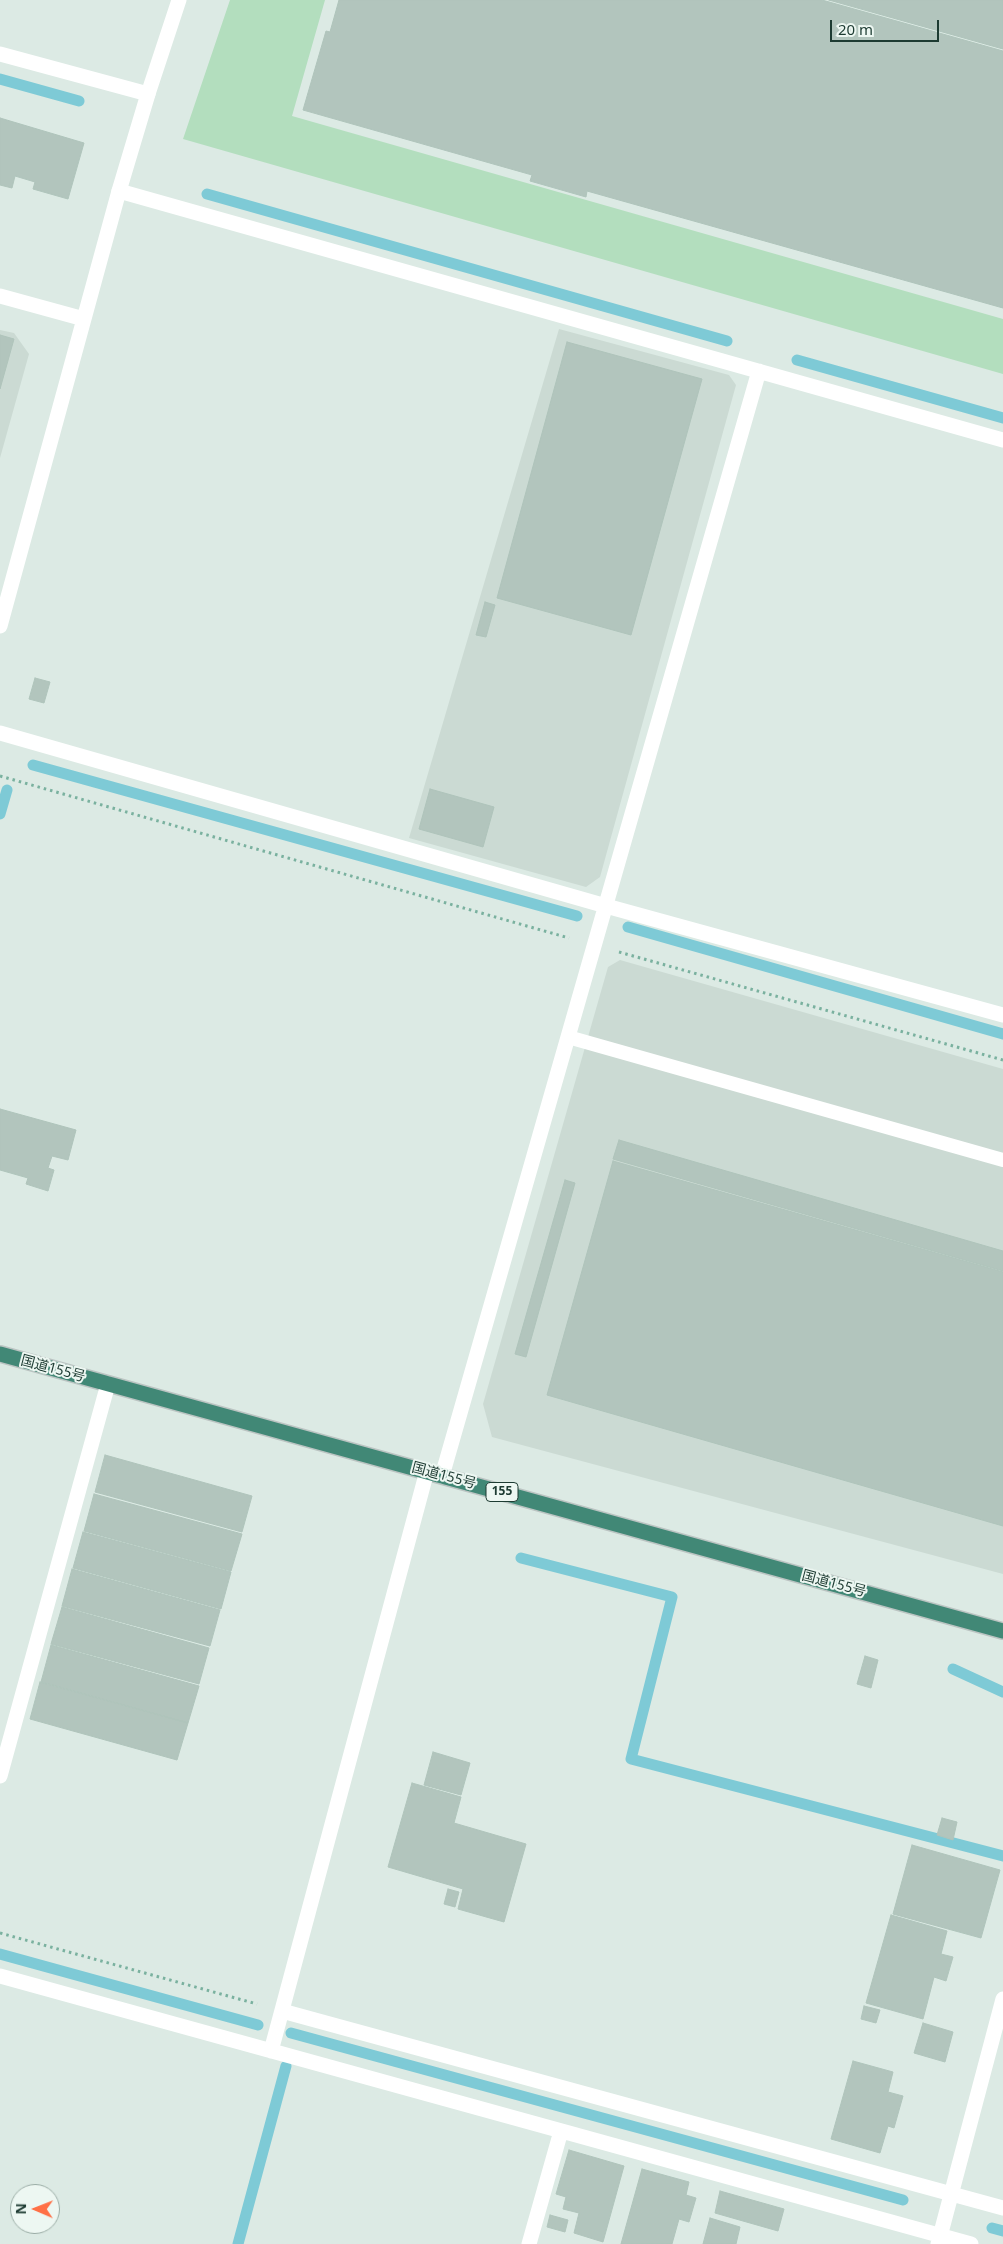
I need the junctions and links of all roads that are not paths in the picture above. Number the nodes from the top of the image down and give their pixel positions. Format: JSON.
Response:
{"nodes":[{"id":1,"x":179,"y":0,"type":"edge"},
{"id":2,"x":0,"y":54,"type":"edge"},
{"id":3,"x":148,"y":94,"type":"junction"},
{"id":4,"x":119,"y":191,"type":"junction"},
{"id":5,"x":0,"y":296,"type":"edge"},
{"id":6,"x":84,"y":319,"type":"junction"},
{"id":7,"x":759,"y":371,"type":"junction"},
{"id":8,"x":1003,"y":440,"type":"edge"},
{"id":9,"x":0,"y":626,"type":"edge"},
{"id":10,"x":0,"y":733,"type":"edge"},
{"id":11,"x":606,"y":906,"type":"junction"},
{"id":12,"x":1003,"y":1015,"type":"edge"},
{"id":13,"x":568,"y":1037,"type":"junction"},
{"id":14,"x":1003,"y":1160,"type":"edge"},
{"id":15,"x":0,"y":1354,"type":"edge"},
{"id":16,"x":108,"y":1384,"type":"junction"},
{"id":17,"x":427,"y":1471,"type":"junction"},
{"id":18,"x":442,"y":1476,"type":"junction"},
{"id":19,"x":1003,"y":1631,"type":"edge"},
{"id":20,"x":0,"y":1776,"type":"edge"},
{"id":21,"x":0,"y":1976,"type":"edge"},
{"id":22,"x":1003,"y":1999,"type":"edge"},
{"id":23,"x":282,"y":2011,"type":"junction"},
{"id":24,"x":271,"y":2051,"type":"junction"},
{"id":25,"x":561,"y":2131,"type":"junction"},
{"id":26,"x":951,"y":2195,"type":"junction"},
{"id":27,"x":1003,"y":2208,"type":"edge"},
{"id":28,"x":939,"y":2240,"type":"edge"},
{"id":29,"x":530,"y":2244,"type":"edge"},
{"id":30,"x":971,"y":2244,"type":"edge"}],
"edges":[{"from":1,"to":3,"type":"street"},
{"from":2,"to":3,"type":"street"},
{"from":3,"to":4,"type":"street"},
{"from":4,"to":6,"type":"street"},
{"from":4,"to":7,"type":"street"},
{"from":5,"to":6,"type":"street"},
{"from":6,"to":9,"type":"street"},
{"from":7,"to":8,"type":"street"},
{"from":7,"to":11,"type":"street"},
{"from":10,"to":11,"type":"street"},
{"from":11,"to":12,"type":"street"},
{"from":11,"to":13,"type":"street"},
{"from":13,"to":14,"type":"lane"},
{"from":13,"to":18,"type":"street"},
{"from":15,"to":16,"type":"highway","name":"国道155号","number":"155"},
{"from":16,"to":17,"type":"highway","name":"国道155号","number":"155"},
{"from":16,"to":20,"type":"street"},
{"from":17,"to":18,"type":"highway","name":"国道155号","number":"155"},
{"from":17,"to":23,"type":"street"},
{"from":18,"to":19,"type":"highway","name":"国道155号","number":"155"},
{"from":21,"to":24,"type":"street"},
{"from":22,"to":26,"type":"street"},
{"from":23,"to":24,"type":"street"},
{"from":23,"to":26,"type":"street"},
{"from":24,"to":25,"type":"street"},
{"from":25,"to":28,"type":"street"},
{"from":25,"to":29,"type":"street"},
{"from":26,"to":27,"type":"street"},
{"from":26,"to":28,"type":"street"},
{"from":28,"to":30,"type":"street"}]}
